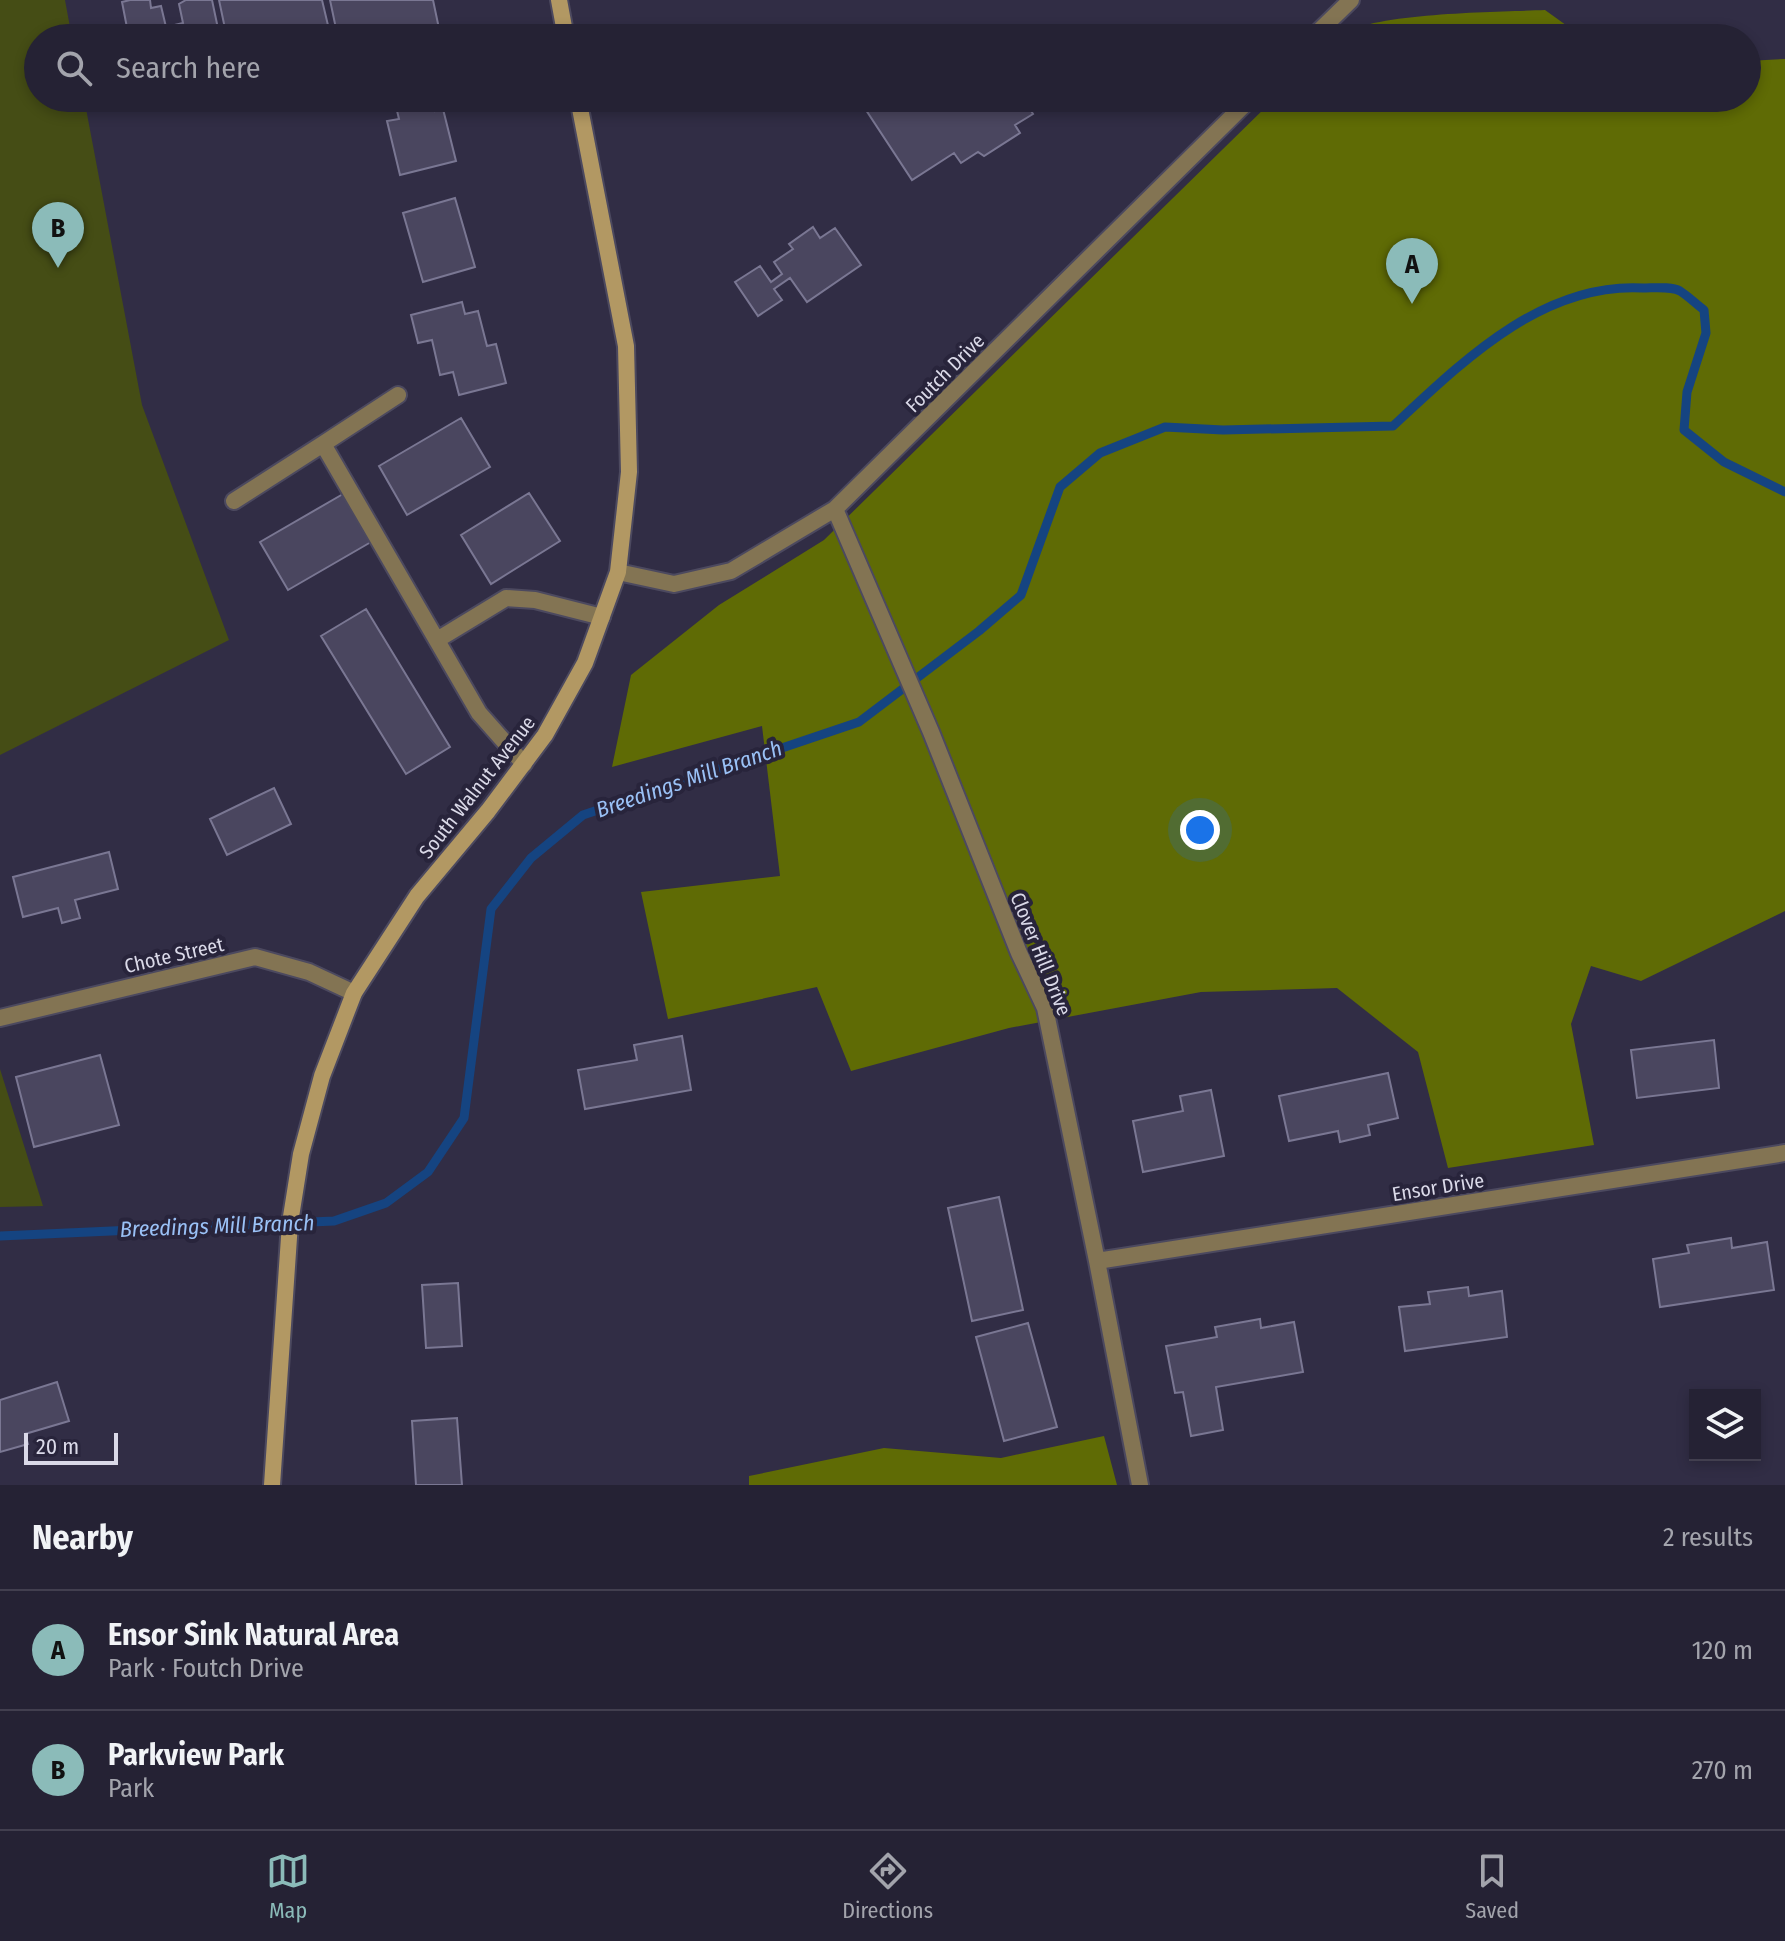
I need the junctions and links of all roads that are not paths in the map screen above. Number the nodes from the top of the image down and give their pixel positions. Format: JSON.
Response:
{"nodes":[{"id":1,"x":559,"y":0,"type":"edge"},
{"id":2,"x":1351,"y":0,"type":"edge"},
{"id":3,"x":563,"y":24,"type":"edge"},
{"id":4,"x":1326,"y":24,"type":"edge"},
{"id":5,"x":581,"y":112,"type":"edge"},
{"id":6,"x":1237,"y":112,"type":"edge"},
{"id":7,"x":398,"y":395,"type":"dead end"},
{"id":8,"x":323,"y":444,"type":"junction"},
{"id":9,"x":234,"y":501,"type":"dead end"},
{"id":10,"x":835,"y":509,"type":"junction"},
{"id":11,"x":618,"y":572,"type":"junction"},
{"id":12,"x":602,"y":617,"type":"junction"},
{"id":13,"x":437,"y":640,"type":"junction"},
{"id":14,"x":524,"y":764,"type":"junction"},
{"id":15,"x":354,"y":993,"type":"junction"},
{"id":16,"x":0,"y":1018,"type":"edge"},
{"id":17,"x":1785,"y":1153,"type":"edge"},
{"id":18,"x":1097,"y":1261,"type":"junction"},
{"id":19,"x":272,"y":1485,"type":"edge"},
{"id":20,"x":1140,"y":1485,"type":"edge"}],
"edges":[{"from":1,"to":3,"type":"street"},
{"from":2,"to":4,"type":"street"},
{"from":5,"to":11,"type":"street","name":"South Walnut Avenue"},
{"from":6,"to":10,"type":"street","name":"Foutch Drive"},
{"from":7,"to":8,"type":"street"},
{"from":8,"to":9,"type":"street"},
{"from":8,"to":13,"type":"street"},
{"from":10,"to":11,"type":"street","name":"Foutch Drive"},
{"from":10,"to":18,"type":"street","name":"Clover Hill Drive"},
{"from":11,"to":12,"type":"street","name":"South Walnut Avenue"},
{"from":12,"to":13,"type":"street"},
{"from":12,"to":14,"type":"street","name":"South Walnut Avenue"},
{"from":13,"to":14,"type":"street"},
{"from":14,"to":15,"type":"street","name":"South Walnut Avenue"},
{"from":15,"to":16,"type":"street","name":"Chote Street"},
{"from":15,"to":19,"type":"street","name":"South Walnut Avenue"},
{"from":17,"to":18,"type":"street","name":"Ensor Drive"},
{"from":18,"to":20,"type":"street","name":"Clover Hill Drive"}]}
